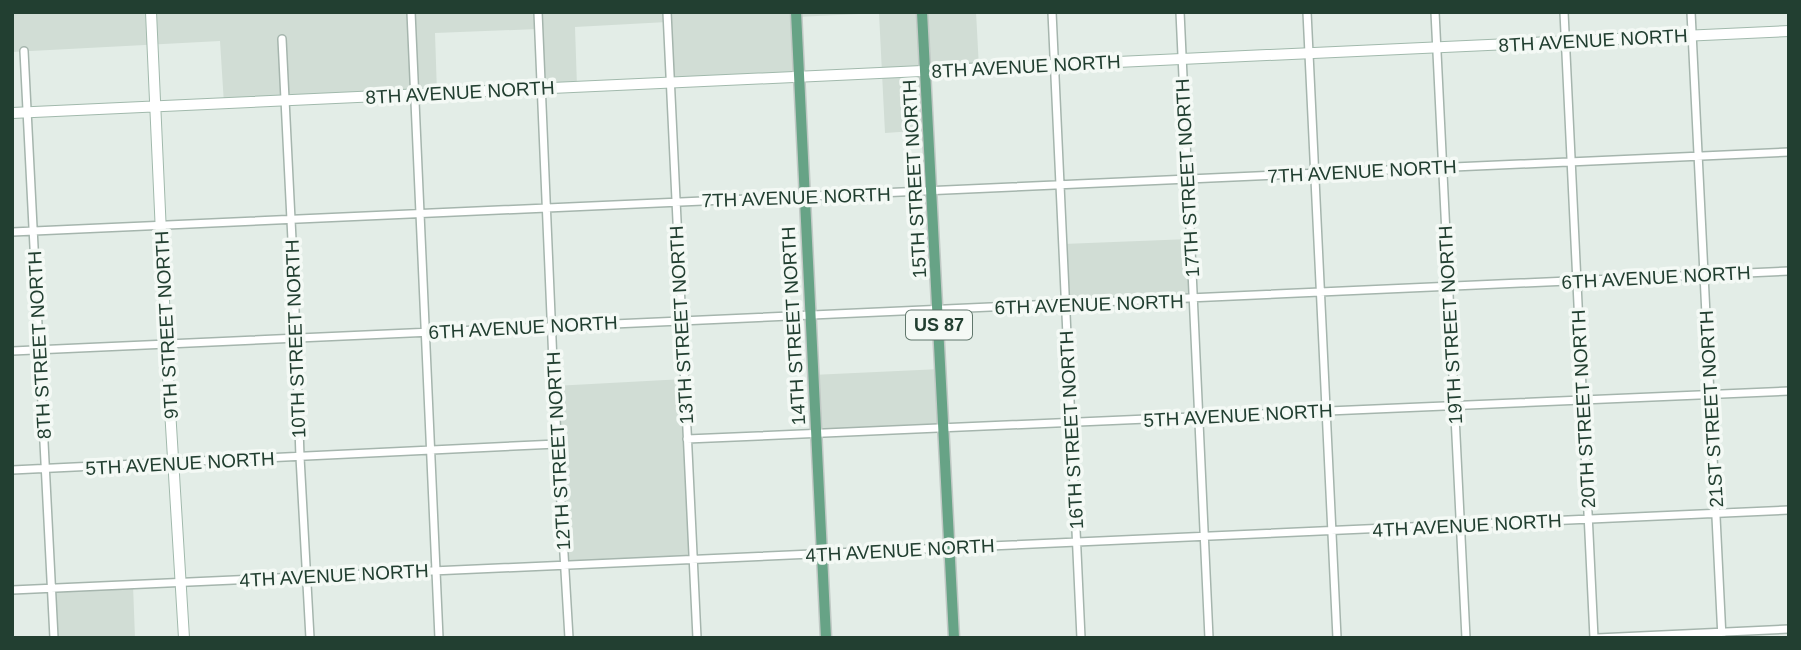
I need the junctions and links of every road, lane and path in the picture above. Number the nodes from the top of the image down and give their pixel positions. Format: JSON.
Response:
{"nodes":[{"id":1,"x":151,"y":12,"type":"edge"},
{"id":2,"x":411,"y":12,"type":"edge"},
{"id":3,"x":538,"y":12,"type":"edge"},
{"id":4,"x":667,"y":12,"type":"edge"},
{"id":5,"x":796,"y":12,"type":"edge"},
{"id":6,"x":922,"y":12,"type":"edge"},
{"id":7,"x":1052,"y":12,"type":"edge"},
{"id":8,"x":1180,"y":12,"type":"edge"},
{"id":9,"x":1307,"y":12,"type":"edge"},
{"id":10,"x":1435,"y":12,"type":"edge"},
{"id":11,"x":1564,"y":12,"type":"edge"},
{"id":12,"x":1691,"y":12,"type":"edge"},
{"id":13,"x":1789,"y":31,"type":"edge"},
{"id":14,"x":1692,"y":35,"type":"junction"},
{"id":15,"x":282,"y":39,"type":"dead end"},
{"id":16,"x":1565,"y":43,"type":"junction"},
{"id":17,"x":1437,"y":47,"type":"junction"},
{"id":18,"x":24,"y":51,"type":"dead end"},
{"id":19,"x":1309,"y":54,"type":"junction"},
{"id":20,"x":1181,"y":59,"type":"junction"},
{"id":21,"x":1054,"y":65,"type":"junction"},
{"id":22,"x":926,"y":71,"type":"junction"},
{"id":23,"x":799,"y":76,"type":"junction"},
{"id":24,"x":669,"y":82,"type":"junction"},
{"id":25,"x":541,"y":89,"type":"junction"},
{"id":26,"x":413,"y":94,"type":"junction"},
{"id":27,"x":285,"y":101,"type":"junction"},
{"id":28,"x":156,"y":108,"type":"junction"},
{"id":29,"x":27,"y":112,"type":"junction"},
{"id":30,"x":12,"y":113,"type":"edge"},
{"id":31,"x":1789,"y":152,"type":"edge"},
{"id":32,"x":1698,"y":157,"type":"junction"},
{"id":33,"x":1571,"y":162,"type":"junction"},
{"id":34,"x":1443,"y":167,"type":"junction"},
{"id":35,"x":1314,"y":173,"type":"junction"},
{"id":36,"x":1188,"y":180,"type":"junction"},
{"id":37,"x":1060,"y":185,"type":"junction"},
{"id":38,"x":932,"y":191,"type":"junction"},
{"id":39,"x":804,"y":196,"type":"junction"},
{"id":40,"x":674,"y":202,"type":"junction"},
{"id":41,"x":547,"y":207,"type":"junction"},
{"id":42,"x":419,"y":214,"type":"junction"},
{"id":43,"x":291,"y":220,"type":"junction"},
{"id":44,"x":160,"y":225,"type":"junction"},
{"id":45,"x":12,"y":232,"type":"edge"},
{"id":46,"x":34,"y":232,"type":"junction"},
{"id":47,"x":1789,"y":271,"type":"edge"},
{"id":48,"x":1705,"y":275,"type":"junction"},
{"id":49,"x":1577,"y":281,"type":"junction"},
{"id":50,"x":1449,"y":286,"type":"junction"},
{"id":51,"x":1321,"y":292,"type":"junction"},
{"id":52,"x":1193,"y":299,"type":"junction"},
{"id":53,"x":1065,"y":305,"type":"junction"},
{"id":54,"x":938,"y":310,"type":"junction"},
{"id":55,"x":810,"y":315,"type":"junction"},
{"id":56,"x":681,"y":320,"type":"junction"},
{"id":57,"x":552,"y":326,"type":"junction"},
{"id":58,"x":425,"y":332,"type":"junction"},
{"id":59,"x":296,"y":339,"type":"junction"},
{"id":60,"x":166,"y":344,"type":"junction"},
{"id":61,"x":39,"y":350,"type":"junction"},
{"id":62,"x":12,"y":351,"type":"edge"},
{"id":63,"x":1789,"y":391,"type":"edge"},
{"id":64,"x":1710,"y":394,"type":"junction"},
{"id":65,"x":1581,"y":400,"type":"junction"},
{"id":66,"x":1454,"y":405,"type":"junction"},
{"id":67,"x":1326,"y":411,"type":"junction"},
{"id":68,"x":1199,"y":418,"type":"junction"},
{"id":69,"x":1071,"y":422,"type":"junction"},
{"id":70,"x":944,"y":428,"type":"junction"},
{"id":71,"x":815,"y":434,"type":"junction"},
{"id":72,"x":687,"y":439,"type":"junction"},
{"id":73,"x":557,"y":444,"type":"junction"},
{"id":74,"x":431,"y":450,"type":"junction"},
{"id":75,"x":300,"y":457,"type":"junction"},
{"id":76,"x":173,"y":463,"type":"junction"},
{"id":77,"x":45,"y":469,"type":"junction"},
{"id":78,"x":12,"y":470,"type":"edge"},
{"id":79,"x":1789,"y":510,"type":"edge"},
{"id":80,"x":1715,"y":513,"type":"junction"},
{"id":81,"x":1588,"y":520,"type":"junction"},
{"id":82,"x":1461,"y":525,"type":"junction"},
{"id":83,"x":1333,"y":531,"type":"junction"},
{"id":84,"x":1204,"y":537,"type":"junction"},
{"id":85,"x":1076,"y":541,"type":"junction"},
{"id":86,"x":949,"y":547,"type":"junction"},
{"id":87,"x":821,"y":554,"type":"junction"},
{"id":88,"x":692,"y":559,"type":"junction"},
{"id":89,"x":564,"y":565,"type":"junction"},
{"id":90,"x":436,"y":570,"type":"junction"},
{"id":91,"x":307,"y":577,"type":"junction"},
{"id":92,"x":181,"y":583,"type":"junction"},
{"id":93,"x":52,"y":589,"type":"junction"},
{"id":94,"x":12,"y":590,"type":"edge"},
{"id":95,"x":1789,"y":629,"type":"edge"},
{"id":96,"x":1722,"y":635,"type":"edge"},
{"id":97,"x":54,"y":638,"type":"edge"},
{"id":98,"x":184,"y":638,"type":"edge"},
{"id":99,"x":310,"y":638,"type":"edge"},
{"id":100,"x":439,"y":638,"type":"edge"},
{"id":101,"x":569,"y":638,"type":"edge"},
{"id":102,"x":697,"y":638,"type":"edge"},
{"id":103,"x":825,"y":638,"type":"edge"},
{"id":104,"x":954,"y":638,"type":"edge"},
{"id":105,"x":1081,"y":638,"type":"edge"},
{"id":106,"x":1209,"y":638,"type":"edge"},
{"id":107,"x":1337,"y":638,"type":"edge"},
{"id":108,"x":1466,"y":638,"type":"edge"},
{"id":109,"x":1596,"y":638,"type":"edge"}],
"edges":[{"from":1,"to":28,"type":"street","name":"9TH STREET NORTH"},
{"from":2,"to":26,"type":"street"},
{"from":3,"to":25,"type":"street","name":"12TH STREET NORTH"},
{"from":4,"to":24,"type":"street","name":"13TH STREET NORTH"},
{"from":5,"to":23,"type":"main road","name":"14TH STREET NORTH"},
{"from":6,"to":22,"type":"main road","name":"15TH STREET NORTH","number":"US 87"},
{"from":7,"to":21,"type":"street","name":"16TH STREET NORTH"},
{"from":8,"to":20,"type":"street","name":"17TH STREET NORTH"},
{"from":9,"to":19,"type":"street"},
{"from":10,"to":17,"type":"street","name":"19TH STREET NORTH"},
{"from":11,"to":16,"type":"street","name":"20TH STREET NORTH"},
{"from":12,"to":14,"type":"street","name":"21ST STREET NORTH"},
{"from":13,"to":14,"type":"street","name":"8TH AVENUE NORTH"},
{"from":14,"to":16,"type":"street","name":"8TH AVENUE NORTH"},
{"from":14,"to":32,"type":"street","name":"21ST STREET NORTH"},
{"from":15,"to":27,"type":"street","name":"10TH STREET NORTH"},
{"from":16,"to":17,"type":"street","name":"8TH AVENUE NORTH"},
{"from":16,"to":33,"type":"street","name":"20TH STREET NORTH"},
{"from":17,"to":19,"type":"street","name":"8TH AVENUE NORTH"},
{"from":17,"to":34,"type":"street","name":"19TH STREET NORTH"},
{"from":18,"to":29,"type":"street","name":"8TH STREET NORTH"},
{"from":19,"to":20,"type":"street","name":"8TH AVENUE NORTH"},
{"from":19,"to":35,"type":"street"},
{"from":20,"to":21,"type":"street","name":"8TH AVENUE NORTH"},
{"from":20,"to":36,"type":"street","name":"17TH STREET NORTH"},
{"from":21,"to":22,"type":"street","name":"8TH AVENUE NORTH"},
{"from":21,"to":37,"type":"street","name":"16TH STREET NORTH"},
{"from":22,"to":23,"type":"street","name":"8TH AVENUE NORTH"},
{"from":22,"to":38,"type":"main road","name":"15TH STREET NORTH","number":"US 87"},
{"from":23,"to":24,"type":"street","name":"8TH AVENUE NORTH"},
{"from":23,"to":39,"type":"main road","name":"14TH STREET NORTH"},
{"from":24,"to":25,"type":"street","name":"8TH AVENUE NORTH"},
{"from":24,"to":40,"type":"street","name":"13TH STREET NORTH"},
{"from":25,"to":26,"type":"street","name":"8TH AVENUE NORTH"},
{"from":25,"to":41,"type":"street","name":"12TH STREET NORTH"},
{"from":26,"to":27,"type":"street","name":"8TH AVENUE NORTH"},
{"from":26,"to":42,"type":"street"},
{"from":27,"to":28,"type":"street","name":"8TH AVENUE NORTH"},
{"from":27,"to":43,"type":"street","name":"10TH STREET NORTH"},
{"from":28,"to":29,"type":"street","name":"8TH AVENUE NORTH"},
{"from":28,"to":44,"type":"street","name":"9TH STREET NORTH"},
{"from":29,"to":30,"type":"street","name":"8TH AVENUE NORTH"},
{"from":29,"to":46,"type":"street","name":"8TH STREET NORTH"},
{"from":31,"to":32,"type":"street","name":"7TH AVENUE NORTH"},
{"from":32,"to":33,"type":"street","name":"7TH AVENUE NORTH"},
{"from":32,"to":48,"type":"street","name":"21ST STREET NORTH"},
{"from":33,"to":34,"type":"street","name":"7TH AVENUE NORTH"},
{"from":33,"to":49,"type":"street","name":"20TH STREET NORTH"},
{"from":34,"to":35,"type":"street","name":"7TH AVENUE NORTH"},
{"from":34,"to":50,"type":"street","name":"19TH STREET NORTH"},
{"from":35,"to":36,"type":"street","name":"7TH AVENUE NORTH"},
{"from":35,"to":51,"type":"street"},
{"from":36,"to":37,"type":"street","name":"7TH AVENUE NORTH"},
{"from":36,"to":52,"type":"street","name":"17TH STREET NORTH"},
{"from":37,"to":38,"type":"street","name":"7TH AVENUE NORTH"},
{"from":37,"to":53,"type":"street","name":"16TH STREET NORTH"},
{"from":38,"to":39,"type":"street","name":"7TH AVENUE NORTH"},
{"from":38,"to":54,"type":"main road","name":"15TH STREET NORTH","number":"US 87"},
{"from":39,"to":40,"type":"street","name":"7TH AVENUE NORTH"},
{"from":39,"to":55,"type":"main road","name":"14TH STREET NORTH"},
{"from":40,"to":41,"type":"street","name":"7TH AVENUE NORTH"},
{"from":40,"to":56,"type":"street","name":"13TH STREET NORTH"},
{"from":41,"to":42,"type":"street","name":"7TH AVENUE NORTH"},
{"from":41,"to":57,"type":"street","name":"12TH STREET NORTH"},
{"from":42,"to":43,"type":"street","name":"7TH AVENUE NORTH"},
{"from":42,"to":58,"type":"street"},
{"from":43,"to":44,"type":"street","name":"7TH AVENUE NORTH"},
{"from":43,"to":59,"type":"street","name":"10TH STREET NORTH"},
{"from":44,"to":46,"type":"street","name":"7TH AVENUE NORTH"},
{"from":44,"to":60,"type":"street","name":"9TH STREET NORTH"},
{"from":45,"to":46,"type":"street","name":"7TH AVENUE NORTH"},
{"from":46,"to":61,"type":"street","name":"8TH STREET NORTH"},
{"from":47,"to":48,"type":"street","name":"6TH AVENUE NORTH"},
{"from":48,"to":49,"type":"street","name":"6TH AVENUE NORTH"},
{"from":48,"to":64,"type":"street","name":"21ST STREET NORTH"},
{"from":49,"to":50,"type":"street","name":"6TH AVENUE NORTH"},
{"from":49,"to":65,"type":"street","name":"20TH STREET NORTH"},
{"from":50,"to":51,"type":"street","name":"6TH AVENUE NORTH"},
{"from":50,"to":66,"type":"street","name":"19TH STREET NORTH"},
{"from":51,"to":52,"type":"street","name":"6TH AVENUE NORTH"},
{"from":51,"to":67,"type":"street"},
{"from":52,"to":53,"type":"street","name":"6TH AVENUE NORTH"},
{"from":52,"to":68,"type":"street","name":"17TH STREET NORTH"},
{"from":53,"to":54,"type":"street","name":"6TH AVENUE NORTH"},
{"from":53,"to":69,"type":"street","name":"16TH STREET NORTH"},
{"from":54,"to":55,"type":"street","name":"6TH AVENUE NORTH"},
{"from":54,"to":70,"type":"main road","name":"15TH STREET NORTH","number":"US 87"},
{"from":55,"to":56,"type":"street","name":"6TH AVENUE NORTH"},
{"from":55,"to":71,"type":"main road","name":"14TH STREET NORTH"},
{"from":56,"to":57,"type":"street","name":"6TH AVENUE NORTH"},
{"from":56,"to":72,"type":"street","name":"13TH STREET NORTH"},
{"from":57,"to":58,"type":"street","name":"6TH AVENUE NORTH"},
{"from":57,"to":73,"type":"street","name":"12TH STREET NORTH"},
{"from":58,"to":59,"type":"street","name":"6TH AVENUE NORTH"},
{"from":58,"to":74,"type":"street"},
{"from":59,"to":60,"type":"street","name":"6TH AVENUE NORTH"},
{"from":59,"to":75,"type":"street","name":"10TH STREET NORTH"},
{"from":60,"to":61,"type":"street","name":"6TH AVENUE NORTH"},
{"from":60,"to":76,"type":"street","name":"9TH STREET NORTH"},
{"from":61,"to":62,"type":"street","name":"6TH AVENUE NORTH"},
{"from":61,"to":77,"type":"street","name":"8TH STREET NORTH"},
{"from":63,"to":64,"type":"street","name":"5TH AVENUE NORTH"},
{"from":64,"to":65,"type":"street","name":"5TH AVENUE NORTH"},
{"from":64,"to":80,"type":"street","name":"21ST STREET NORTH"},
{"from":65,"to":66,"type":"street","name":"5TH AVENUE NORTH"},
{"from":65,"to":81,"type":"street","name":"20TH STREET NORTH"},
{"from":66,"to":67,"type":"street","name":"5TH AVENUE NORTH"},
{"from":66,"to":82,"type":"street","name":"19TH STREET NORTH"},
{"from":67,"to":68,"type":"street","name":"5TH AVENUE NORTH"},
{"from":67,"to":83,"type":"street"},
{"from":68,"to":69,"type":"street","name":"5TH AVENUE NORTH"},
{"from":68,"to":84,"type":"street","name":"17TH STREET NORTH"},
{"from":69,"to":70,"type":"street","name":"5TH AVENUE NORTH"},
{"from":69,"to":85,"type":"street","name":"16TH STREET NORTH"},
{"from":70,"to":71,"type":"street","name":"5TH AVENUE NORTH"},
{"from":70,"to":86,"type":"main road","name":"15TH STREET NORTH","number":"US 87"},
{"from":71,"to":72,"type":"street","name":"5TH AVENUE NORTH"},
{"from":71,"to":87,"type":"main road","name":"14TH STREET NORTH"},
{"from":72,"to":88,"type":"street","name":"13TH STREET NORTH"},
{"from":73,"to":74,"type":"street","name":"5TH AVENUE NORTH"},
{"from":73,"to":89,"type":"street","name":"12TH STREET NORTH"},
{"from":74,"to":75,"type":"street","name":"5TH AVENUE NORTH"},
{"from":74,"to":90,"type":"street"},
{"from":75,"to":76,"type":"street","name":"5TH AVENUE NORTH"},
{"from":75,"to":91,"type":"street","name":"10TH STREET NORTH"},
{"from":76,"to":77,"type":"street","name":"5TH AVENUE NORTH"},
{"from":76,"to":92,"type":"street","name":"9TH STREET NORTH"},
{"from":77,"to":78,"type":"street","name":"5TH AVENUE NORTH"},
{"from":77,"to":93,"type":"street","name":"8TH STREET NORTH"},
{"from":79,"to":80,"type":"street","name":"4TH AVENUE NORTH"},
{"from":80,"to":81,"type":"street","name":"4TH AVENUE NORTH"},
{"from":80,"to":96,"type":"street","name":"21ST STREET NORTH"},
{"from":81,"to":82,"type":"street","name":"4TH AVENUE NORTH"},
{"from":81,"to":109,"type":"street","name":"20TH STREET NORTH"},
{"from":82,"to":83,"type":"street","name":"4TH AVENUE NORTH"},
{"from":82,"to":108,"type":"street","name":"19TH STREET NORTH"},
{"from":83,"to":84,"type":"street","name":"4TH AVENUE NORTH"},
{"from":83,"to":107,"type":"street"},
{"from":84,"to":85,"type":"street","name":"4TH AVENUE NORTH"},
{"from":84,"to":106,"type":"street","name":"17TH STREET NORTH"},
{"from":85,"to":86,"type":"street","name":"4TH AVENUE NORTH"},
{"from":85,"to":105,"type":"street","name":"16TH STREET NORTH"},
{"from":86,"to":87,"type":"street","name":"4TH AVENUE NORTH"},
{"from":86,"to":104,"type":"main road","name":"15TH STREET NORTH","number":"US 87"},
{"from":87,"to":88,"type":"street","name":"4TH AVENUE NORTH"},
{"from":87,"to":103,"type":"main road","name":"14TH STREET NORTH"},
{"from":88,"to":89,"type":"street","name":"4TH AVENUE NORTH"},
{"from":88,"to":102,"type":"street","name":"13TH STREET NORTH"},
{"from":89,"to":90,"type":"street","name":"4TH AVENUE NORTH"},
{"from":89,"to":101,"type":"street","name":"12TH STREET NORTH"},
{"from":90,"to":91,"type":"street","name":"4TH AVENUE NORTH"},
{"from":90,"to":100,"type":"street"},
{"from":91,"to":92,"type":"street","name":"4TH AVENUE NORTH"},
{"from":91,"to":99,"type":"street","name":"10TH STREET NORTH"},
{"from":92,"to":93,"type":"street","name":"4TH AVENUE NORTH"},
{"from":92,"to":98,"type":"street","name":"9TH STREET NORTH"},
{"from":93,"to":94,"type":"street","name":"4TH AVENUE NORTH"},
{"from":93,"to":97,"type":"street","name":"8TH STREET NORTH"},
{"from":95,"to":96,"type":"street"},
{"from":96,"to":109,"type":"street"}]}
